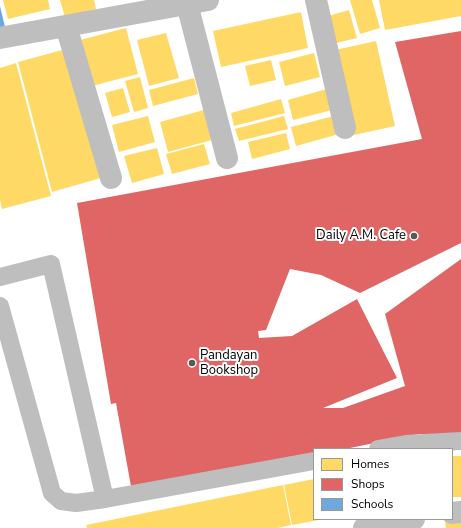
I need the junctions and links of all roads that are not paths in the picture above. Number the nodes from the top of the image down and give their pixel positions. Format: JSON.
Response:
{"nodes":[{"id":1,"x":208,"y":0,"type":"edge"},
{"id":2,"x":316,"y":0,"type":"edge"},
{"id":3,"x":186,"y":2,"type":"edge"},
{"id":4,"x":66,"y":26,"type":"junction"},
{"id":5,"x":0,"y":38,"type":"edge"},
{"id":6,"x":345,"y":128,"type":"dead end"},
{"id":7,"x":227,"y":158,"type":"dead end"},
{"id":8,"x":111,"y":178,"type":"dead end"},
{"id":9,"x":0,"y":277,"type":"edge"},
{"id":10,"x":0,"y":306,"type":"edge"},
{"id":11,"x":461,"y":441,"type":"edge"},
{"id":12,"x":384,"y":448,"type":"edge"},
{"id":13,"x":313,"y":461,"type":"edge"},
{"id":14,"x":106,"y":499,"type":"junction"},
{"id":15,"x":408,"y":520,"type":"edge"},
{"id":16,"x":364,"y":528,"type":"edge"}],
"edges":[{"from":1,"to":3,"type":"street"},
{"from":2,"to":6,"type":"street"},
{"from":3,"to":4,"type":"street"},
{"from":3,"to":7,"type":"street"},
{"from":4,"to":5,"type":"street"},
{"from":4,"to":8,"type":"street"},
{"from":9,"to":14,"type":"lane"},
{"from":10,"to":14,"type":"lane"},
{"from":11,"to":12,"type":"lane"},
{"from":13,"to":14,"type":"lane"},
{"from":15,"to":16,"type":"street"}]}
